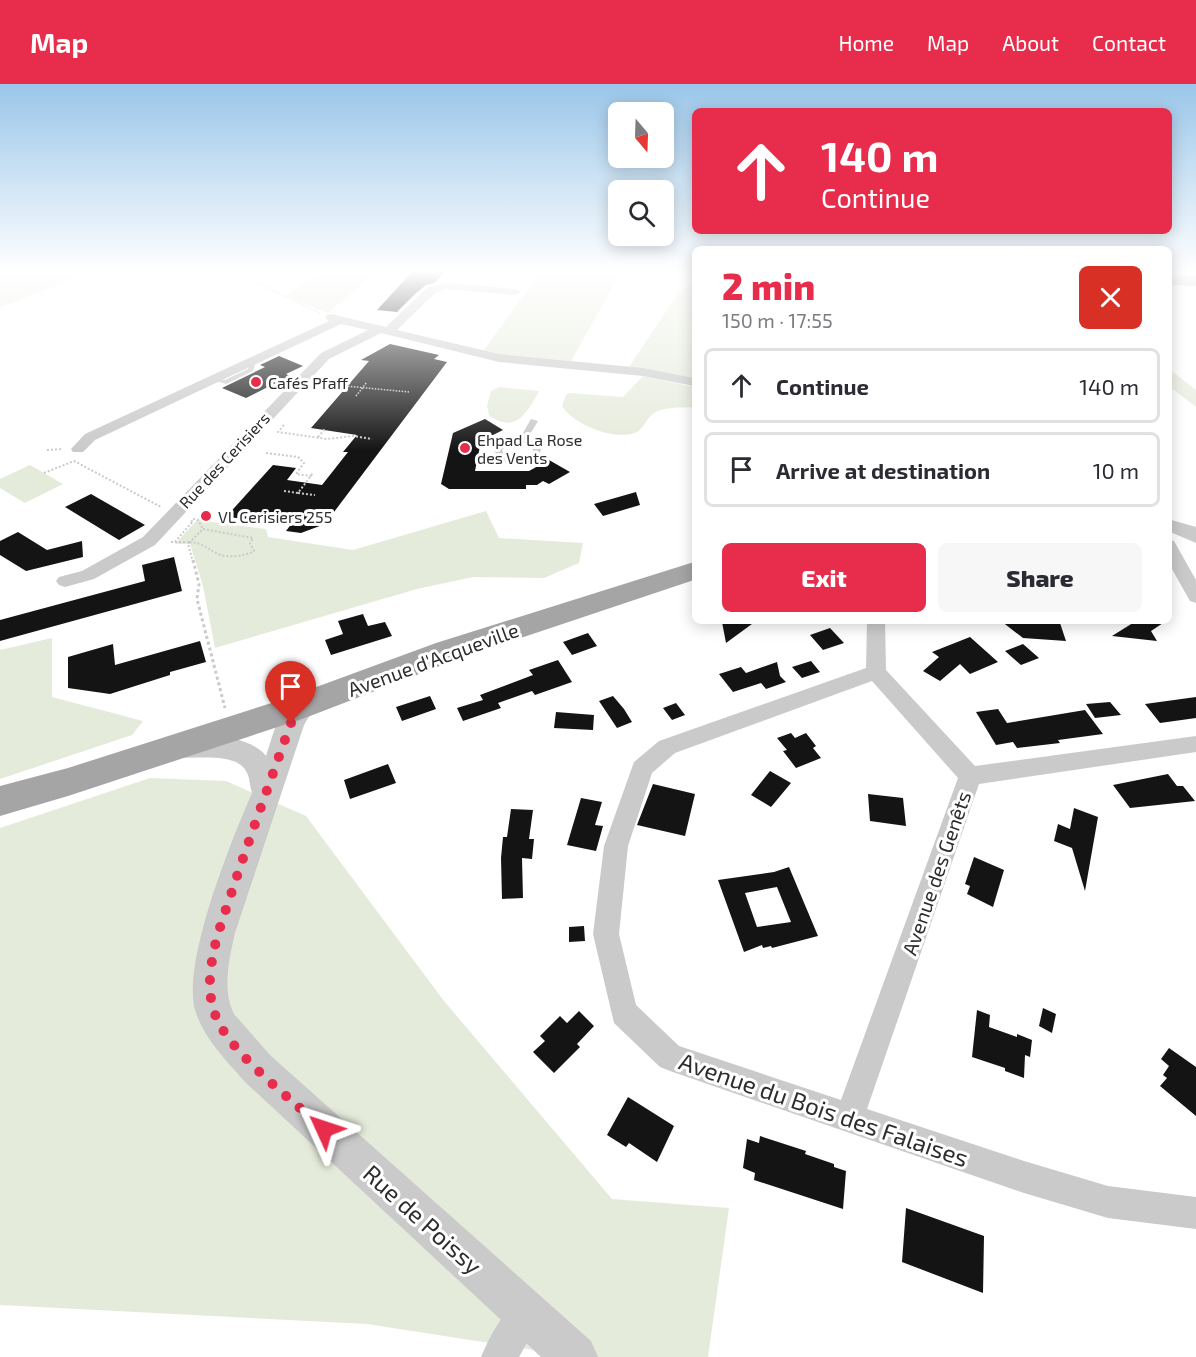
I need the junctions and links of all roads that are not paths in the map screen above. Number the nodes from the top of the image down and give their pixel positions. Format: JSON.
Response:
{"nodes":[{"id":1,"x":311,"y":331,"type":"edge"},
{"id":2,"x":382,"y":331,"type":"edge"},
{"id":3,"x":385,"y":331,"type":"edge"},
{"id":4,"x":692,"y":382,"type":"edge"},
{"id":5,"x":534,"y":421,"type":"dead end"},
{"id":6,"x":523,"y":440,"type":"junction"},
{"id":7,"x":78,"y":449,"type":"dead end"},
{"id":8,"x":1180,"y":541,"type":"edge"},
{"id":9,"x":692,"y":572,"type":"edge"},
{"id":10,"x":65,"y":581,"type":"dead end"},
{"id":11,"x":1196,"y":597,"type":"edge"},
{"id":12,"x":876,"y":624,"type":"edge"},
{"id":13,"x":447,"y":651,"type":"junction"},
{"id":14,"x":876,"y":672,"type":"junction"},
{"id":15,"x":302,"y":706,"type":"junction"},
{"id":16,"x":238,"y":714,"type":"junction"},
{"id":17,"x":1196,"y":744,"type":"edge"},
{"id":18,"x":171,"y":748,"type":"junction"},
{"id":19,"x":243,"y":752,"type":"junction"},
{"id":20,"x":281,"y":753,"type":"junction"},
{"id":21,"x":970,"y":776,"type":"junction"},
{"id":22,"x":0,"y":790,"type":"edge"},
{"id":23,"x":266,"y":792,"type":"junction"},
{"id":24,"x":0,"y":801,"type":"edge"},
{"id":25,"x":849,"y":1118,"type":"junction"},
{"id":26,"x":1196,"y":1213,"type":"edge"},
{"id":27,"x":527,"y":1313,"type":"junction"},
{"id":28,"x":499,"y":1357,"type":"edge"},
{"id":29,"x":575,"y":1357,"type":"edge"}],
"edges":[{"from":1,"to":7,"type":"street"},
{"from":2,"to":10,"type":"street","name":"Rue des Cerisiers"},
{"from":3,"to":4,"type":"street"},
{"from":5,"to":6,"type":"lane"},
{"from":6,"to":6,"type":"lane"},
{"from":8,"to":11,"type":"street"},
{"from":9,"to":13,"type":"main road","name":"Avenue d'Acqueville"},
{"from":12,"to":14,"type":"street"},
{"from":13,"to":15,"type":"main road","name":"Avenue d'Acqueville"},
{"from":13,"to":16,"type":"main road"},
{"from":14,"to":21,"type":"street"},
{"from":14,"to":25,"type":"street","name":"Avenue du Bois des Falaises"},
{"from":15,"to":16,"type":"main road","name":"Avenue d'Acqueville"},
{"from":15,"to":20,"type":"street","name":"Rue de Poissy"},
{"from":16,"to":18,"type":"main road","name":"Avenue d'Acqueville"},
{"from":16,"to":19,"type":"street"},
{"from":16,"to":20,"type":"street"},
{"from":16,"to":22,"type":"main road"},
{"from":17,"to":21,"type":"street","name":"Avenue des Genêts"},
{"from":18,"to":19,"type":"street"},
{"from":18,"to":24,"type":"main road","name":"Avenue d'Acqueville"},
{"from":19,"to":23,"type":"street"},
{"from":20,"to":23,"type":"street","name":"Rue de Poissy"},
{"from":21,"to":25,"type":"street","name":"Avenue des Genêts"},
{"from":23,"to":27,"type":"street","name":"Rue de Poissy"},
{"from":25,"to":26,"type":"street","name":"Avenue du Bois des Falaises"},
{"from":27,"to":28,"type":"street"},
{"from":27,"to":29,"type":"street","name":"Rue de Poissy"}]}
